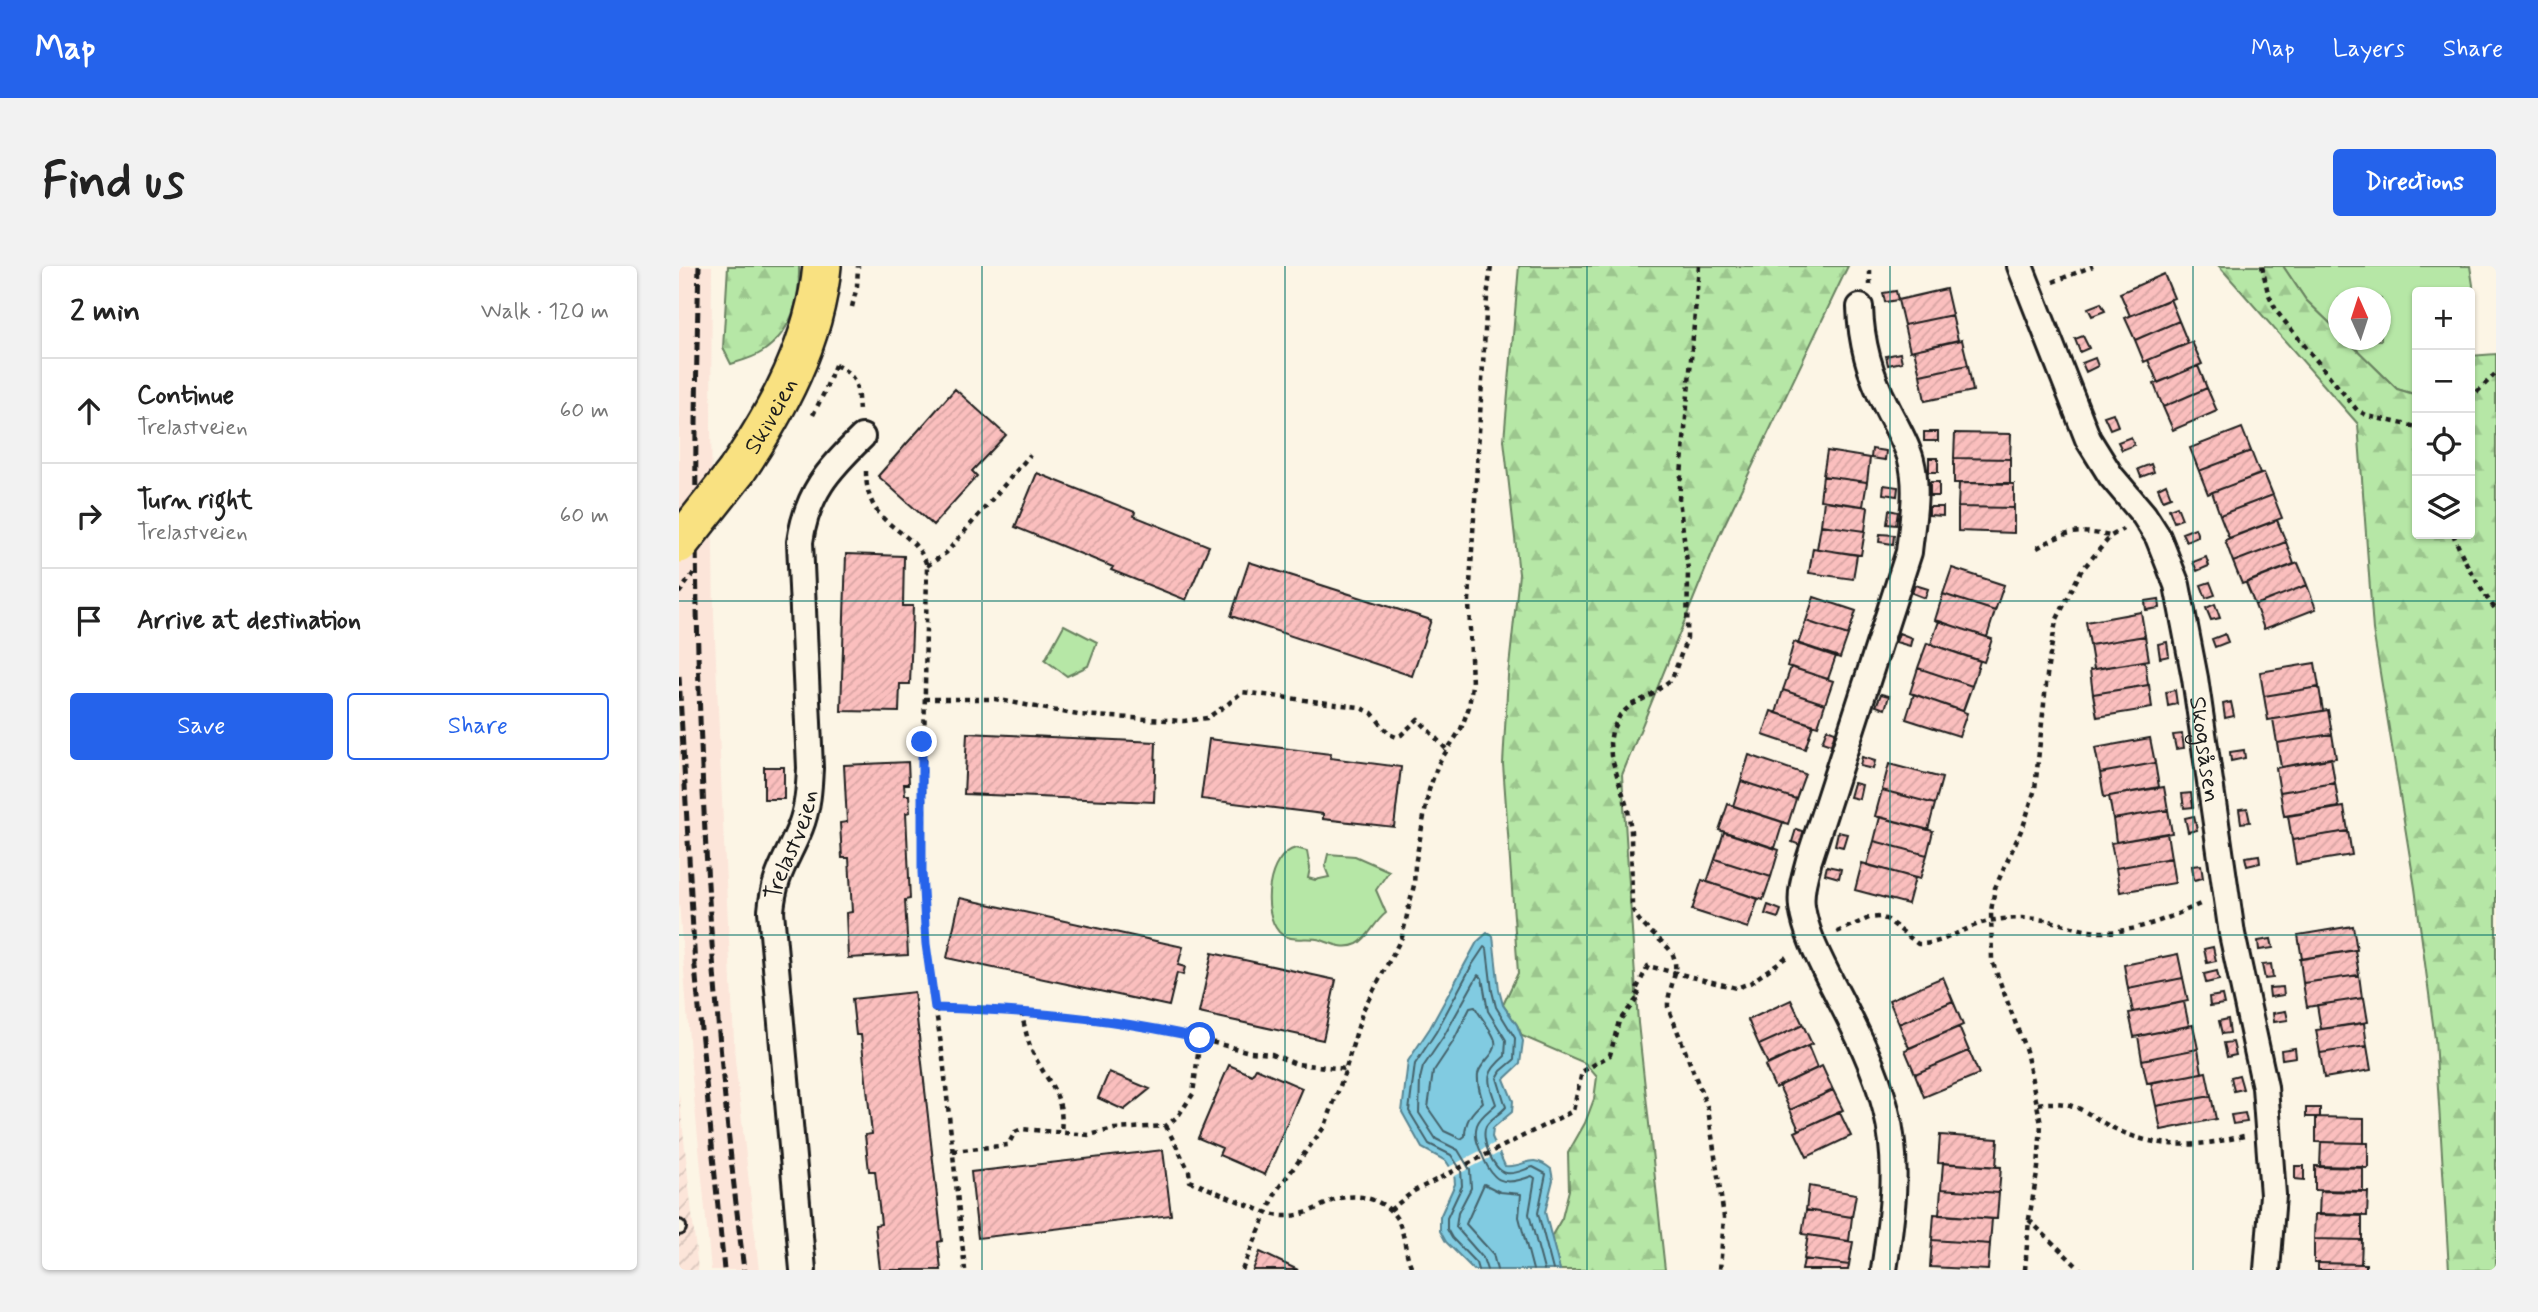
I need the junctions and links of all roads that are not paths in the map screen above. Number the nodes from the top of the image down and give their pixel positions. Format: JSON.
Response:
{"nodes":[{"id":1,"x":822,"y":266,"type":"edge"},
{"id":2,"x":2021,"y":266,"type":"edge"},
{"id":3,"x":1860,"y":307,"type":"dead end"},
{"id":4,"x":862,"y":437,"type":"road end"},
{"id":5,"x":679,"y":544,"type":"edge"},
{"id":6,"x":803,"y":1270,"type":"edge"},
{"id":7,"x":1884,"y":1270,"type":"edge"},
{"id":8,"x":2267,"y":1270,"type":"edge"}],
"edges":[{"from":1,"to":5,"type":"main road","name":"Skiveien","bridge":true},
{"from":2,"to":8,"type":"street","name":"Skogsåsen"},
{"from":3,"to":7,"type":"street"},
{"from":4,"to":6,"type":"street","name":"Trelastveien"}]}
